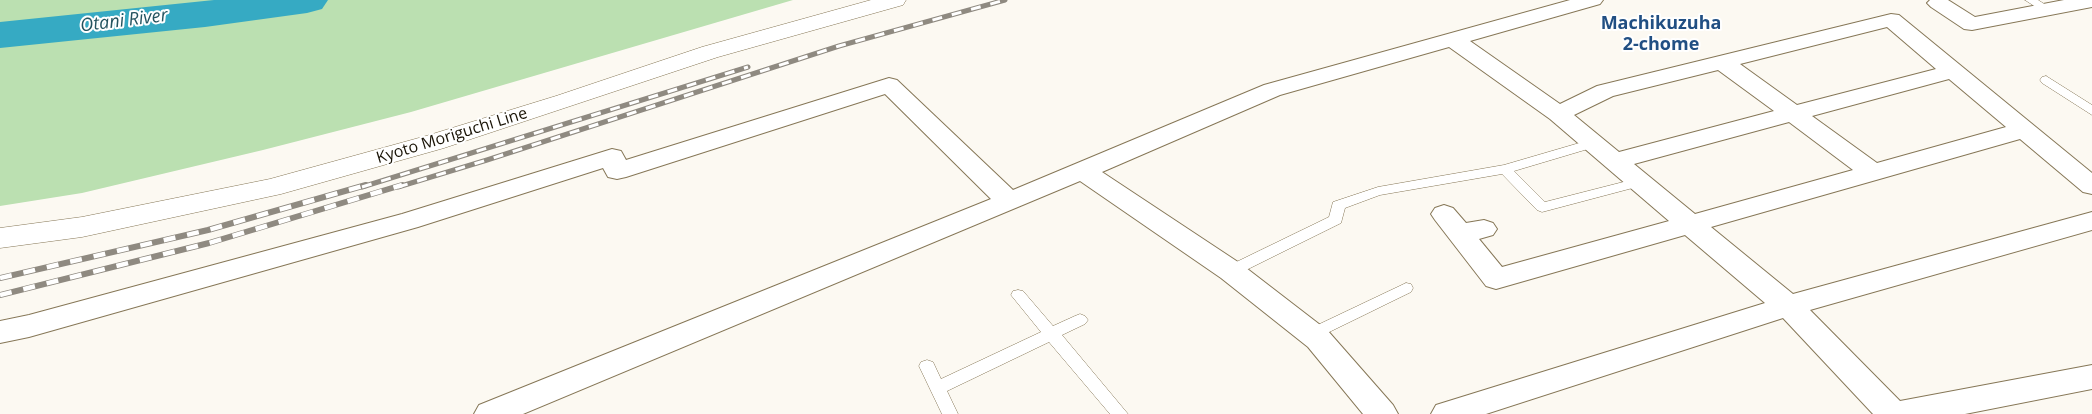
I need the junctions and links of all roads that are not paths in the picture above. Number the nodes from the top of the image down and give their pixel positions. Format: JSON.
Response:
{"nodes":[{"id":1,"x":895,"y":0,"type":"edge"},
{"id":2,"x":1592,"y":0,"type":"edge"},
{"id":3,"x":2092,"y":1,"type":"edge"},
{"id":4,"x":1938,"y":3,"type":"dead end"},
{"id":5,"x":2038,"y":5,"type":"edge"},
{"id":6,"x":1453,"y":40,"type":"junction"},
{"id":7,"x":1722,"y":62,"type":"junction"},
{"id":8,"x":1953,"y":71,"type":"junction"},
{"id":9,"x":2046,"y":80,"type":"dead end"},
{"id":10,"x":2092,"y":112,"type":"edge"},
{"id":11,"x":1558,"y":114,"type":"junction"},
{"id":12,"x":1792,"y":114,"type":"junction"},
{"id":13,"x":2024,"y":130,"type":"junction"},
{"id":14,"x":1593,"y":143,"type":"junction"},
{"id":15,"x":1614,"y":160,"type":"junction"},
{"id":16,"x":1505,"y":169,"type":"junction"},
{"id":17,"x":1081,"y":170,"type":"junction"},
{"id":18,"x":1873,"y":172,"type":"junction"},
{"id":19,"x":1640,"y":182,"type":"junction"},
{"id":20,"x":2092,"y":186,"type":"edge"},
{"id":21,"x":1009,"y":202,"type":"junction"},
{"id":22,"x":2092,"y":221,"type":"edge"},
{"id":23,"x":1689,"y":224,"type":"junction"},
{"id":24,"x":1462,"y":225,"type":"dead end"},
{"id":25,"x":0,"y":238,"type":"edge"},
{"id":26,"x":1231,"y":272,"type":"junction"},
{"id":27,"x":1406,"y":288,"type":"dead end"},
{"id":28,"x":1018,"y":295,"type":"dead end"},
{"id":29,"x":1788,"y":306,"type":"junction"},
{"id":30,"x":1080,"y":320,"type":"dead end"},
{"id":31,"x":0,"y":332,"type":"edge"},
{"id":32,"x":1051,"y":334,"type":"junction"},
{"id":33,"x":1312,"y":334,"type":"junction"},
{"id":34,"x":927,"y":366,"type":"dead end"},
{"id":35,"x":2092,"y":377,"type":"edge"},
{"id":36,"x":937,"y":388,"type":"junction"},
{"id":37,"x":506,"y":411,"type":"edge"},
{"id":38,"x":950,"y":414,"type":"edge"},
{"id":39,"x":1120,"y":414,"type":"edge"},
{"id":40,"x":1382,"y":414,"type":"edge"},
{"id":41,"x":1447,"y":414,"type":"edge"},
{"id":42,"x":1893,"y":414,"type":"edge"},
{"id":43,"x":1900,"y":414,"type":"edge"}],
"edges":[{"from":1,"to":25,"type":"main road","name":"Kyoto Moriguchi Line"},
{"from":2,"to":6,"type":"street"},
{"from":3,"to":5,"type":"street"},
{"from":4,"to":5,"type":"street"},
{"from":6,"to":11,"type":"street"},
{"from":6,"to":17,"type":"street"},
{"from":7,"to":8,"type":"street"},
{"from":7,"to":11,"type":"street"},
{"from":7,"to":12,"type":"street"},
{"from":8,"to":12,"type":"street"},
{"from":8,"to":13,"type":"street"},
{"from":9,"to":10,"type":"lane"},
{"from":11,"to":14,"type":"street"},
{"from":12,"to":15,"type":"street"},
{"from":12,"to":18,"type":"street"},
{"from":13,"to":18,"type":"street"},
{"from":13,"to":20,"type":"street"},
{"from":14,"to":15,"type":"street"},
{"from":14,"to":16,"type":"lane"},
{"from":15,"to":19,"type":"street"},
{"from":16,"to":19,"type":"lane"},
{"from":16,"to":26,"type":"lane"},
{"from":17,"to":21,"type":"street"},
{"from":17,"to":26,"type":"street"},
{"from":18,"to":23,"type":"street"},
{"from":19,"to":23,"type":"street"},
{"from":21,"to":31,"type":"street"},
{"from":21,"to":37,"type":"street"},
{"from":22,"to":29,"type":"street"},
{"from":23,"to":24,"type":"street"},
{"from":23,"to":29,"type":"street"},
{"from":26,"to":33,"type":"street"},
{"from":27,"to":33,"type":"lane"},
{"from":28,"to":32,"type":"lane"},
{"from":29,"to":41,"type":"street"},
{"from":29,"to":42,"type":"street"},
{"from":30,"to":32,"type":"lane"},
{"from":32,"to":36,"type":"lane"},
{"from":32,"to":39,"type":"lane"},
{"from":33,"to":40,"type":"street"},
{"from":34,"to":36,"type":"lane"},
{"from":35,"to":43,"type":"street"},
{"from":36,"to":38,"type":"lane"}]}
